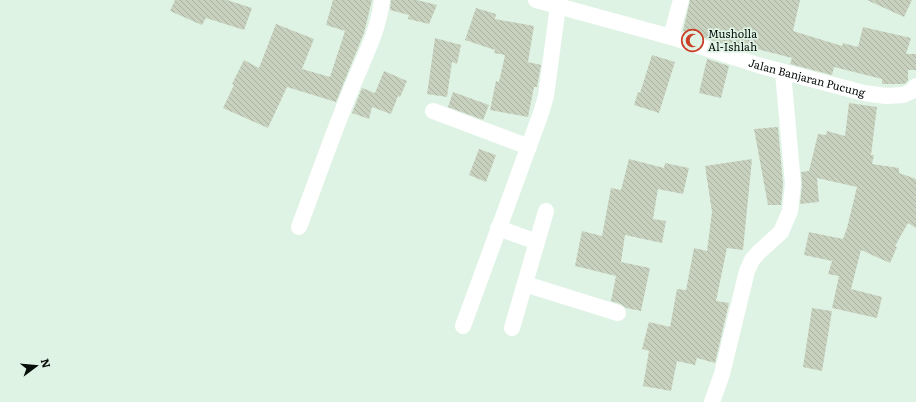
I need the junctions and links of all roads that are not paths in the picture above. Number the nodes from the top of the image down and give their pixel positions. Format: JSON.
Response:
{"nodes":[{"id":1,"x":382,"y":0,"type":"edge"},
{"id":2,"x":536,"y":0,"type":"edge"},
{"id":3,"x":681,"y":0,"type":"edge"},
{"id":4,"x":558,"y":6,"type":"junction"},
{"id":5,"x":672,"y":37,"type":"junction"},
{"id":6,"x":783,"y":72,"type":"junction"},
{"id":7,"x":915,"y":90,"type":"edge"},
{"id":8,"x":433,"y":110,"type":"dead end"},
{"id":9,"x":529,"y":146,"type":"junction"},
{"id":10,"x":546,"y":211,"type":"dead end"},
{"id":11,"x":299,"y":227,"type":"dead end"},
{"id":12,"x":498,"y":228,"type":"junction"},
{"id":13,"x":537,"y":242,"type":"junction"},
{"id":14,"x":525,"y":284,"type":"junction"},
{"id":15,"x":618,"y":313,"type":"dead end"},
{"id":16,"x":463,"y":326,"type":"dead end"},
{"id":17,"x":512,"y":328,"type":"dead end"},
{"id":18,"x":712,"y":402,"type":"edge"}],
"edges":[{"from":1,"to":11,"type":"street"},
{"from":2,"to":4,"type":"street","name":"Jalan Banjaran Pucung"},
{"from":3,"to":5,"type":"street"},
{"from":4,"to":5,"type":"street","name":"Jalan Banjaran Pucung"},
{"from":4,"to":9,"type":"street"},
{"from":5,"to":6,"type":"street","name":"Jalan Banjaran Pucung"},
{"from":6,"to":7,"type":"street","name":"Jalan Banjaran Pucung"},
{"from":6,"to":18,"type":"street"},
{"from":8,"to":9,"type":"street"},
{"from":9,"to":12,"type":"street"},
{"from":10,"to":13,"type":"street"},
{"from":12,"to":13,"type":"street"},
{"from":12,"to":16,"type":"street"},
{"from":13,"to":14,"type":"street"},
{"from":14,"to":15,"type":"street"},
{"from":14,"to":17,"type":"street"}]}
